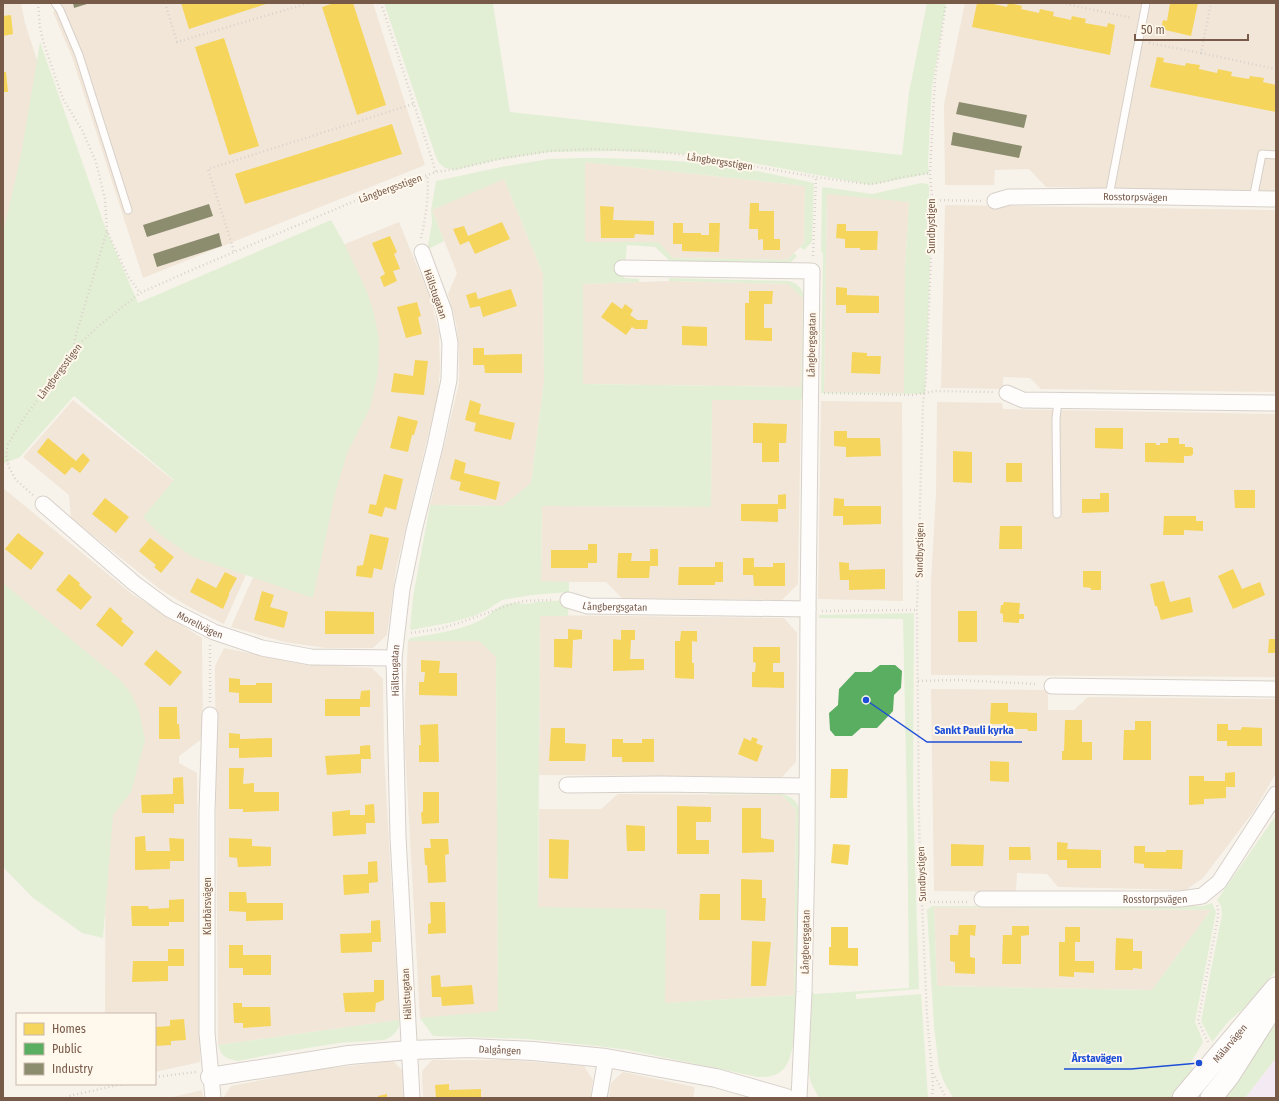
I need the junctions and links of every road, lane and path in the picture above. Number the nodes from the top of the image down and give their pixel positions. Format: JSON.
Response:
{"nodes":[{"id":1,"x":38,"y":3,"type":"edge"},
{"id":2,"x":55,"y":3,"type":"edge"},
{"id":3,"x":165,"y":3,"type":"edge"},
{"id":4,"x":309,"y":3,"type":"edge"},
{"id":5,"x":381,"y":3,"type":"edge"},
{"id":6,"x":946,"y":3,"type":"edge"},
{"id":7,"x":1062,"y":3,"type":"edge"},
{"id":8,"x":1146,"y":3,"type":"edge"},
{"id":9,"x":1211,"y":3,"type":"edge"},
{"id":10,"x":1142,"y":20,"type":"junction"},
{"id":11,"x":1138,"y":42,"type":"junction"},
{"id":12,"x":1201,"y":53,"type":"junction"},
{"id":13,"x":1276,"y":70,"type":"edge"},
{"id":14,"x":413,"y":104,"type":"junction"},
{"id":15,"x":1276,"y":155,"type":"edge"},
{"id":16,"x":436,"y":172,"type":"junction"},
{"id":17,"x":930,"y":174,"type":"junction"},
{"id":18,"x":426,"y":175,"type":"junction"},
{"id":19,"x":816,"y":177,"type":"junction"},
{"id":20,"x":1109,"y":196,"type":"junction"},
{"id":21,"x":1276,"y":199,"type":"edge"},
{"id":22,"x":932,"y":200,"type":"junction"},
{"id":23,"x":1253,"y":200,"type":"junction"},
{"id":24,"x":995,"y":201,"type":"joint"},
{"id":25,"x":128,"y":210,"type":"dead end"},
{"id":26,"x":107,"y":231,"type":"junction"},
{"id":27,"x":234,"y":251,"type":"junction"},
{"id":28,"x":422,"y":252,"type":"joint"},
{"id":29,"x":622,"y":268,"type":"dead end"},
{"id":30,"x":812,"y":271,"type":"junction"},
{"id":31,"x":140,"y":293,"type":"junction"},
{"id":32,"x":74,"y":348,"type":"junction"},
{"id":33,"x":811,"y":392,"type":"junction"},
{"id":34,"x":924,"y":393,"type":"junction"},
{"id":35,"x":1007,"y":393,"type":"joint"},
{"id":36,"x":1058,"y":400,"type":"junction"},
{"id":37,"x":1276,"y":403,"type":"edge"},
{"id":38,"x":3,"y":465,"type":"edge"},
{"id":39,"x":9,"y":467,"type":"junction"},
{"id":40,"x":43,"y":504,"type":"joint"},
{"id":41,"x":1057,"y":514,"type":"dead end"},
{"id":42,"x":568,"y":600,"type":"joint"},
{"id":43,"x":808,"y":609,"type":"junction"},
{"id":44,"x":918,"y":610,"type":"junction"},
{"id":45,"x":214,"y":632,"type":"junction"},
{"id":46,"x":397,"y":632,"type":"junction"},
{"id":47,"x":394,"y":658,"type":"junction"},
{"id":48,"x":918,"y":680,"type":"junction"},
{"id":49,"x":1052,"y":686,"type":"joint"},
{"id":50,"x":1276,"y":689,"type":"edge"},
{"id":51,"x":210,"y":715,"type":"joint"},
{"id":52,"x":567,"y":785,"type":"dead end"},
{"id":53,"x":807,"y":786,"type":"junction"},
{"id":54,"x":1276,"y":794,"type":"edge"},
{"id":55,"x":1208,"y":892,"type":"junction"},
{"id":56,"x":982,"y":899,"type":"joint"},
{"id":57,"x":922,"y":902,"type":"junction"},
{"id":58,"x":1276,"y":988,"type":"edge"},
{"id":59,"x":1276,"y":1003,"type":"edge"},
{"id":60,"x":1208,"y":1042,"type":"dead end"},
{"id":61,"x":409,"y":1050,"type":"junction"},
{"id":62,"x":606,"y":1058,"type":"junction"},
{"id":63,"x":932,"y":1070,"type":"junction"},
{"id":64,"x":156,"y":1077,"type":"edge"},
{"id":65,"x":210,"y":1077,"type":"junction"},
{"id":66,"x":118,"y":1085,"type":"edge"},
{"id":67,"x":66,"y":1098,"type":"edge"},
{"id":68,"x":213,"y":1098,"type":"edge"},
{"id":69,"x":412,"y":1098,"type":"edge"},
{"id":70,"x":599,"y":1098,"type":"edge"},
{"id":71,"x":786,"y":1098,"type":"edge"},
{"id":72,"x":799,"y":1098,"type":"edge"},
{"id":73,"x":932,"y":1098,"type":"edge"},
{"id":74,"x":946,"y":1098,"type":"edge"},
{"id":75,"x":1183,"y":1098,"type":"edge"},
{"id":76,"x":1211,"y":1098,"type":"edge"}],
"edges":[{"from":1,"to":26,"type":"path"},
{"from":2,"to":25,"type":"lane"},
{"from":3,"to":4,"type":"path"},
{"from":5,"to":14,"type":"path"},
{"from":6,"to":17,"type":"path","name":"Sundbystigen"},
{"from":7,"to":10,"type":"path"},
{"from":8,"to":10,"type":"lane"},
{"from":9,"to":12,"type":"path"},
{"from":10,"to":11,"type":"lane"},
{"from":11,"to":12,"type":"path"},
{"from":11,"to":20,"type":"lane"},
{"from":12,"to":13,"type":"path"},
{"from":14,"to":16,"type":"path"},
{"from":14,"to":27,"type":"path"},
{"from":15,"to":23,"type":"lane"},
{"from":16,"to":18,"type":"path","name":"Långbergsstigen"},
{"from":16,"to":19,"type":"path","name":"Långbergsstigen"},
{"from":17,"to":19,"type":"path","name":"Långbergsstigen"},
{"from":17,"to":22,"type":"path","name":"Sundbystigen"},
{"from":18,"to":27,"type":"path","name":"Långbergsstigen"},
{"from":18,"to":28,"type":"path"},
{"from":19,"to":30,"type":"path"},
{"from":20,"to":23,"type":"street","name":"Rosstorpsvägen"},
{"from":20,"to":24,"type":"street","name":"Rosstorpsvägen"},
{"from":21,"to":23,"type":"street","name":"Rosstorpsvägen"},
{"from":22,"to":24,"type":"path"},
{"from":22,"to":34,"type":"path","name":"Sundbystigen"},
{"from":26,"to":31,"type":"path"},
{"from":26,"to":32,"type":"path"},
{"from":27,"to":31,"type":"path","name":"Långbergsstigen"},
{"from":28,"to":46,"type":"street","name":"Hällstugatan"},
{"from":29,"to":30,"type":"street"},
{"from":30,"to":33,"type":"street","name":"Långbergsgatan"},
{"from":31,"to":32,"type":"path","name":"Långbergsstigen"},
{"from":32,"to":39,"type":"path","name":"Långbergsstigen"},
{"from":33,"to":34,"type":"path"},
{"from":33,"to":43,"type":"street","name":"Långbergsgatan"},
{"from":34,"to":35,"type":"path"},
{"from":34,"to":44,"type":"path","name":"Sundbystigen"},
{"from":35,"to":36,"type":"street"},
{"from":36,"to":37,"type":"street"},
{"from":36,"to":41,"type":"lane"},
{"from":38,"to":39,"type":"path"},
{"from":39,"to":40,"type":"path","name":"Långbergsstigen"},
{"from":40,"to":45,"type":"street","name":"Morellvägen"},
{"from":42,"to":43,"type":"street","name":"Långbergsgatan"},
{"from":42,"to":46,"type":"path"},
{"from":43,"to":44,"type":"path"},
{"from":43,"to":53,"type":"street","name":"Långbergsgatan"},
{"from":44,"to":48,"type":"path","name":"Sundbystigen"},
{"from":45,"to":47,"type":"street","name":"Morellvägen"},
{"from":45,"to":51,"type":"path"},
{"from":46,"to":47,"type":"street","name":"Hällstugatan"},
{"from":47,"to":61,"type":"street","name":"Hällstugatan"},
{"from":48,"to":49,"type":"path"},
{"from":48,"to":57,"type":"path","name":"Sundbystigen"},
{"from":49,"to":50,"type":"street"},
{"from":51,"to":65,"type":"street","name":"Klarbärsvägen"},
{"from":52,"to":53,"type":"street"},
{"from":53,"to":72,"type":"street","name":"Långbergsgatan"},
{"from":54,"to":55,"type":"street","name":"Rosstorpsvägen"},
{"from":55,"to":56,"type":"street","name":"Rosstorpsvägen"},
{"from":55,"to":60,"type":"path"},
{"from":56,"to":57,"type":"path"},
{"from":57,"to":63,"type":"path","name":"Sundbystigen"},
{"from":58,"to":75,"type":"main road","name":"Mälarvägen"},
{"from":59,"to":76,"type":"main road","name":"Mälarvägen"},
{"from":61,"to":62,"type":"street","name":"Dalgången"},
{"from":61,"to":65,"type":"street","name":"Dalgången"},
{"from":61,"to":69,"type":"street","name":"Hällstugatan"},
{"from":62,"to":70,"type":"street"},
{"from":62,"to":71,"type":"street","name":"Dalgången"},
{"from":63,"to":73,"type":"path","name":"Sundbystigen"},
{"from":63,"to":74,"type":"path"},
{"from":64,"to":65,"type":"path"},
{"from":65,"to":68,"type":"street","name":"Klarbärsvägen"},
{"from":66,"to":67,"type":"path"}]}
